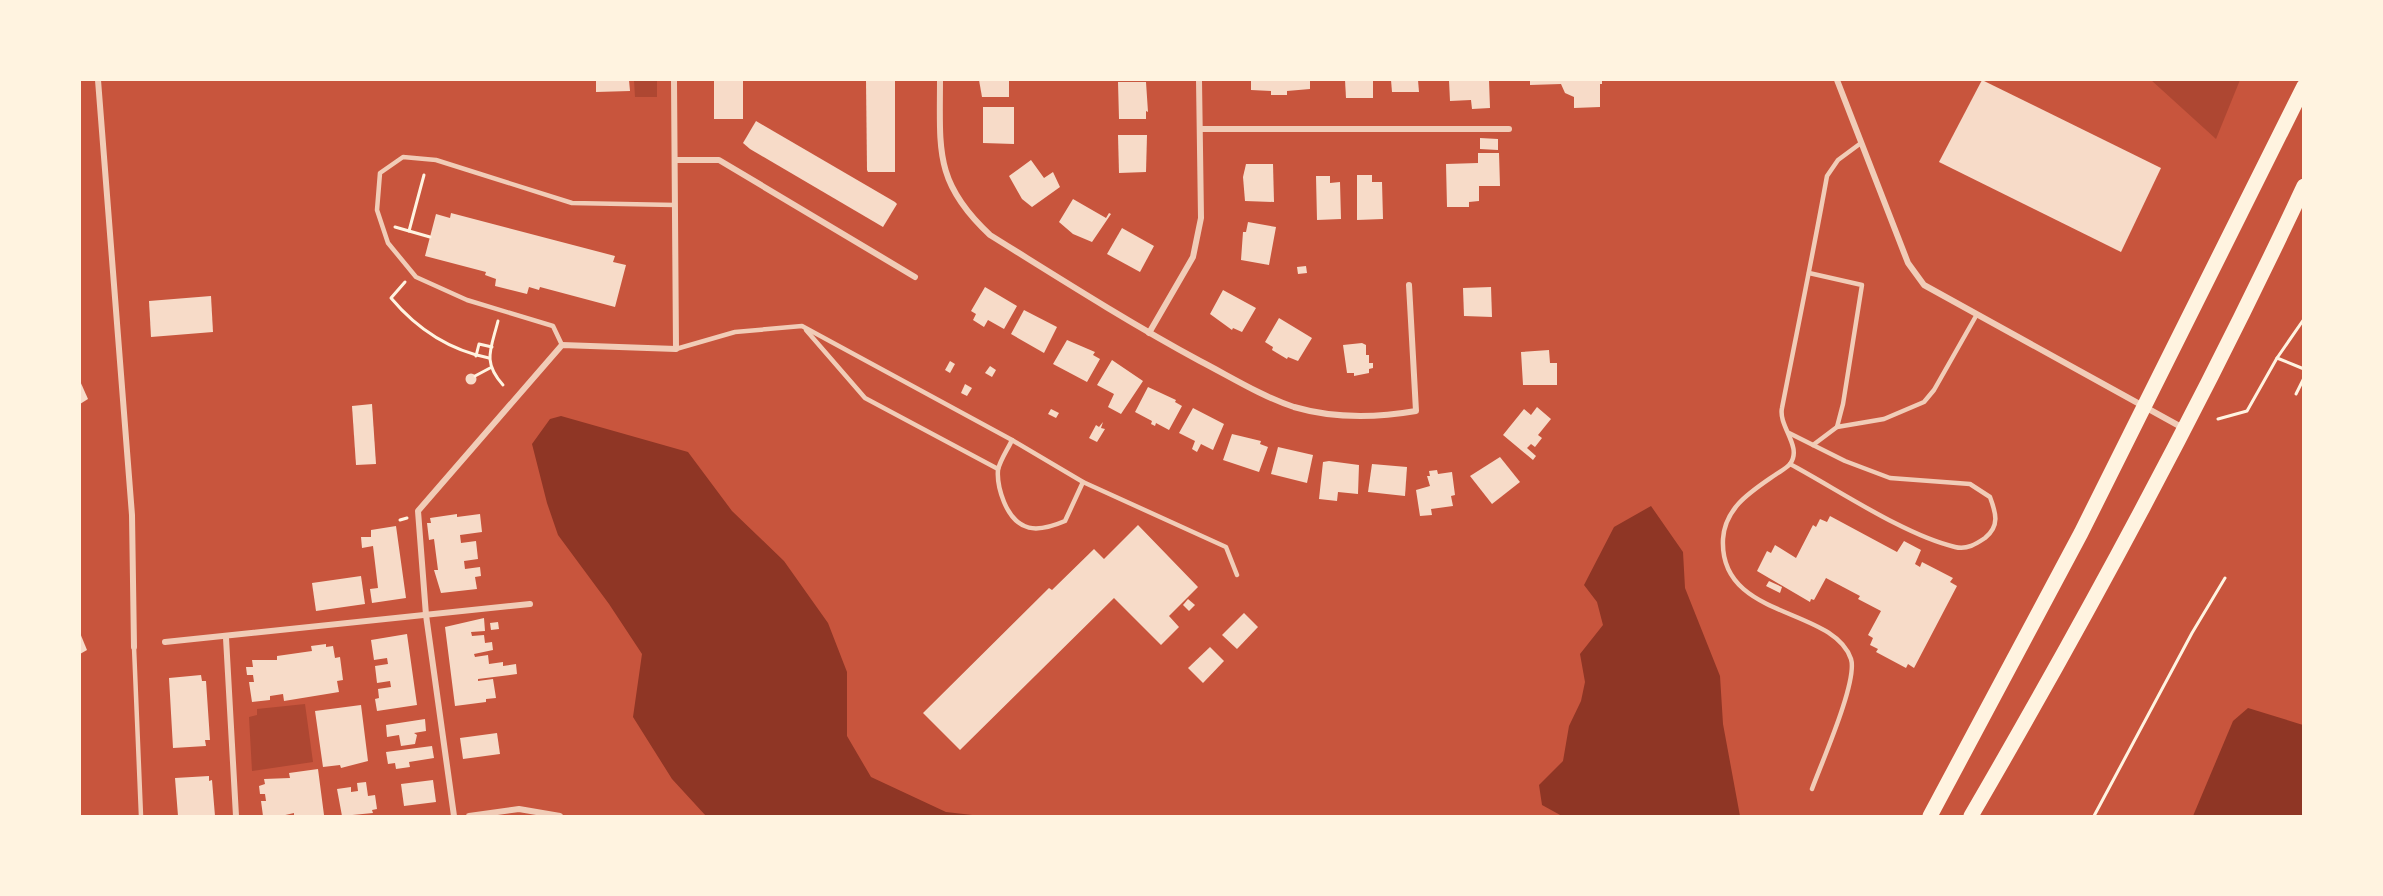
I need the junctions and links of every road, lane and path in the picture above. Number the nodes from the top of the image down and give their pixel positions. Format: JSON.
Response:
{"nodes":[{"id":1,"x":98,"y":80,"type":"edge"},
{"id":2,"x":674,"y":80,"type":"edge"},
{"id":3,"x":939,"y":80,"type":"edge"},
{"id":4,"x":1199,"y":80,"type":"edge"},
{"id":5,"x":1837,"y":80,"type":"edge"},
{"id":6,"x":2304,"y":86,"type":"edge"},
{"id":7,"x":1200,"y":129,"type":"junction"},
{"id":8,"x":1509,"y":129,"type":"dead end"},
{"id":9,"x":1861,"y":143,"type":"junction"},
{"id":10,"x":675,"y":160,"type":"junction"},
{"id":11,"x":424,"y":175,"type":"dead end"},
{"id":12,"x":2304,"y":186,"type":"edge"},
{"id":13,"x":675,"y":205,"type":"junction"},
{"id":14,"x":393,"y":226,"type":"dead end"},
{"id":15,"x":410,"y":231,"type":"junction"},
{"id":16,"x":430,"y":237,"type":"dead end"},
{"id":17,"x":1809,"y":273,"type":"junction"},
{"id":18,"x":915,"y":277,"type":"dead end"},
{"id":19,"x":403,"y":284,"type":"dead end"},
{"id":20,"x":1409,"y":285,"type":"dead end"},
{"id":21,"x":1976,"y":315,"type":"junction"},
{"id":22,"x":2304,"y":320,"type":"edge"},
{"id":23,"x":498,"y":321,"type":"dead end"},
{"id":24,"x":802,"y":326,"type":"junction"},
{"id":25,"x":1149,"y":333,"type":"junction"},
{"id":26,"x":562,"y":345,"type":"junction"},
{"id":27,"x":492,"y":347,"type":"junction"},
{"id":28,"x":676,"y":349,"type":"junction"},
{"id":29,"x":476,"y":356,"type":"junction"},
{"id":30,"x":489,"y":358,"type":"junction"},
{"id":31,"x":2277,"y":358,"type":"junction"},
{"id":32,"x":490,"y":368,"type":"junction"},
{"id":33,"x":2304,"y":369,"type":"edge"},
{"id":34,"x":476,"y":376,"type":"dead end"},
{"id":35,"x":2304,"y":378,"type":"edge"},
{"id":36,"x":503,"y":385,"type":"dead end"},
{"id":37,"x":2296,"y":394,"type":"dead end"},
{"id":38,"x":2144,"y":408,"type":"junction"},
{"id":39,"x":2218,"y":419,"type":"dead end"},
{"id":40,"x":1837,"y":428,"type":"junction"},
{"id":41,"x":2183,"y":428,"type":"junction"},
{"id":42,"x":1789,"y":433,"type":"junction"},
{"id":43,"x":1012,"y":440,"type":"junction"},
{"id":44,"x":1813,"y":445,"type":"junction"},
{"id":45,"x":1790,"y":464,"type":"junction"},
{"id":46,"x":998,"y":469,"type":"junction"},
{"id":47,"x":1083,"y":482,"type":"junction"},
{"id":48,"x":1237,"y":575,"type":"dead end"},
{"id":49,"x":2225,"y":578,"type":"dead end"},
{"id":50,"x":530,"y":603,"type":"dead end"},
{"id":51,"x":426,"y":615,"type":"junction"},
{"id":52,"x":226,"y":638,"type":"junction"},
{"id":53,"x":165,"y":642,"type":"dead end"},
{"id":54,"x":135,"y":647,"type":"joint"},
{"id":55,"x":1812,"y":789,"type":"dead end"},
{"id":56,"x":141,"y":816,"type":"edge"},
{"id":57,"x":236,"y":816,"type":"edge"},
{"id":58,"x":454,"y":816,"type":"edge"},
{"id":59,"x":469,"y":816,"type":"edge"},
{"id":60,"x":560,"y":816,"type":"edge"},
{"id":61,"x":1930,"y":816,"type":"edge"},
{"id":62,"x":1971,"y":816,"type":"edge"},
{"id":63,"x":2094,"y":816,"type":"edge"}],
"edges":[{"from":1,"to":54,"type":"street"},
{"from":2,"to":10,"type":"street"},
{"from":3,"to":25,"type":"street"},
{"from":4,"to":7,"type":"street"},
{"from":5,"to":9,"type":"street"},
{"from":6,"to":38,"type":"main road"},
{"from":7,"to":8,"type":"street"},
{"from":7,"to":25,"type":"street"},
{"from":9,"to":17,"type":"lane"},
{"from":9,"to":21,"type":"street"},
{"from":10,"to":13,"type":"street"},
{"from":10,"to":18,"type":"street"},
{"from":11,"to":15,"type":"path"},
{"from":12,"to":41,"type":"main road"},
{"from":13,"to":26,"type":"lane"},
{"from":13,"to":28,"type":"street"},
{"from":14,"to":15,"type":"path"},
{"from":15,"to":16,"type":"path"},
{"from":17,"to":40,"type":"lane"},
{"from":17,"to":42,"type":"lane"},
{"from":19,"to":29,"type":"path"},
{"from":20,"to":25,"type":"street"},
{"from":21,"to":38,"type":"street"},
{"from":21,"to":40,"type":"lane"},
{"from":22,"to":31,"type":"path"},
{"from":23,"to":27,"type":"path"},
{"from":24,"to":28,"type":"lane"},
{"from":24,"to":43,"type":"lane"},
{"from":24,"to":46,"type":"lane"},
{"from":26,"to":28,"type":"street"},
{"from":26,"to":51,"type":"street"},
{"from":27,"to":29,"type":"path"},
{"from":27,"to":30,"type":"path"},
{"from":29,"to":30,"type":"path"},
{"from":30,"to":32,"type":"path"},
{"from":31,"to":33,"type":"path"},
{"from":31,"to":39,"type":"path"},
{"from":32,"to":34,"type":"path"},
{"from":32,"to":36,"type":"path"},
{"from":35,"to":37,"type":"path"},
{"from":38,"to":41,"type":"street"},
{"from":38,"to":61,"type":"main road"},
{"from":40,"to":44,"type":"lane"},
{"from":41,"to":62,"type":"main road"},
{"from":42,"to":44,"type":"lane"},
{"from":42,"to":45,"type":"lane"},
{"from":43,"to":46,"type":"lane"},
{"from":43,"to":47,"type":"lane"},
{"from":44,"to":45,"type":"lane"},
{"from":45,"to":55,"type":"lane"},
{"from":46,"to":47,"type":"lane"},
{"from":47,"to":48,"type":"lane"},
{"from":49,"to":63,"type":"path"},
{"from":50,"to":51,"type":"street"},
{"from":51,"to":52,"type":"street"},
{"from":51,"to":58,"type":"street"},
{"from":52,"to":53,"type":"street"},
{"from":52,"to":57,"type":"street"},
{"from":54,"to":56,"type":"lane"},
{"from":59,"to":60,"type":"street"}]}
